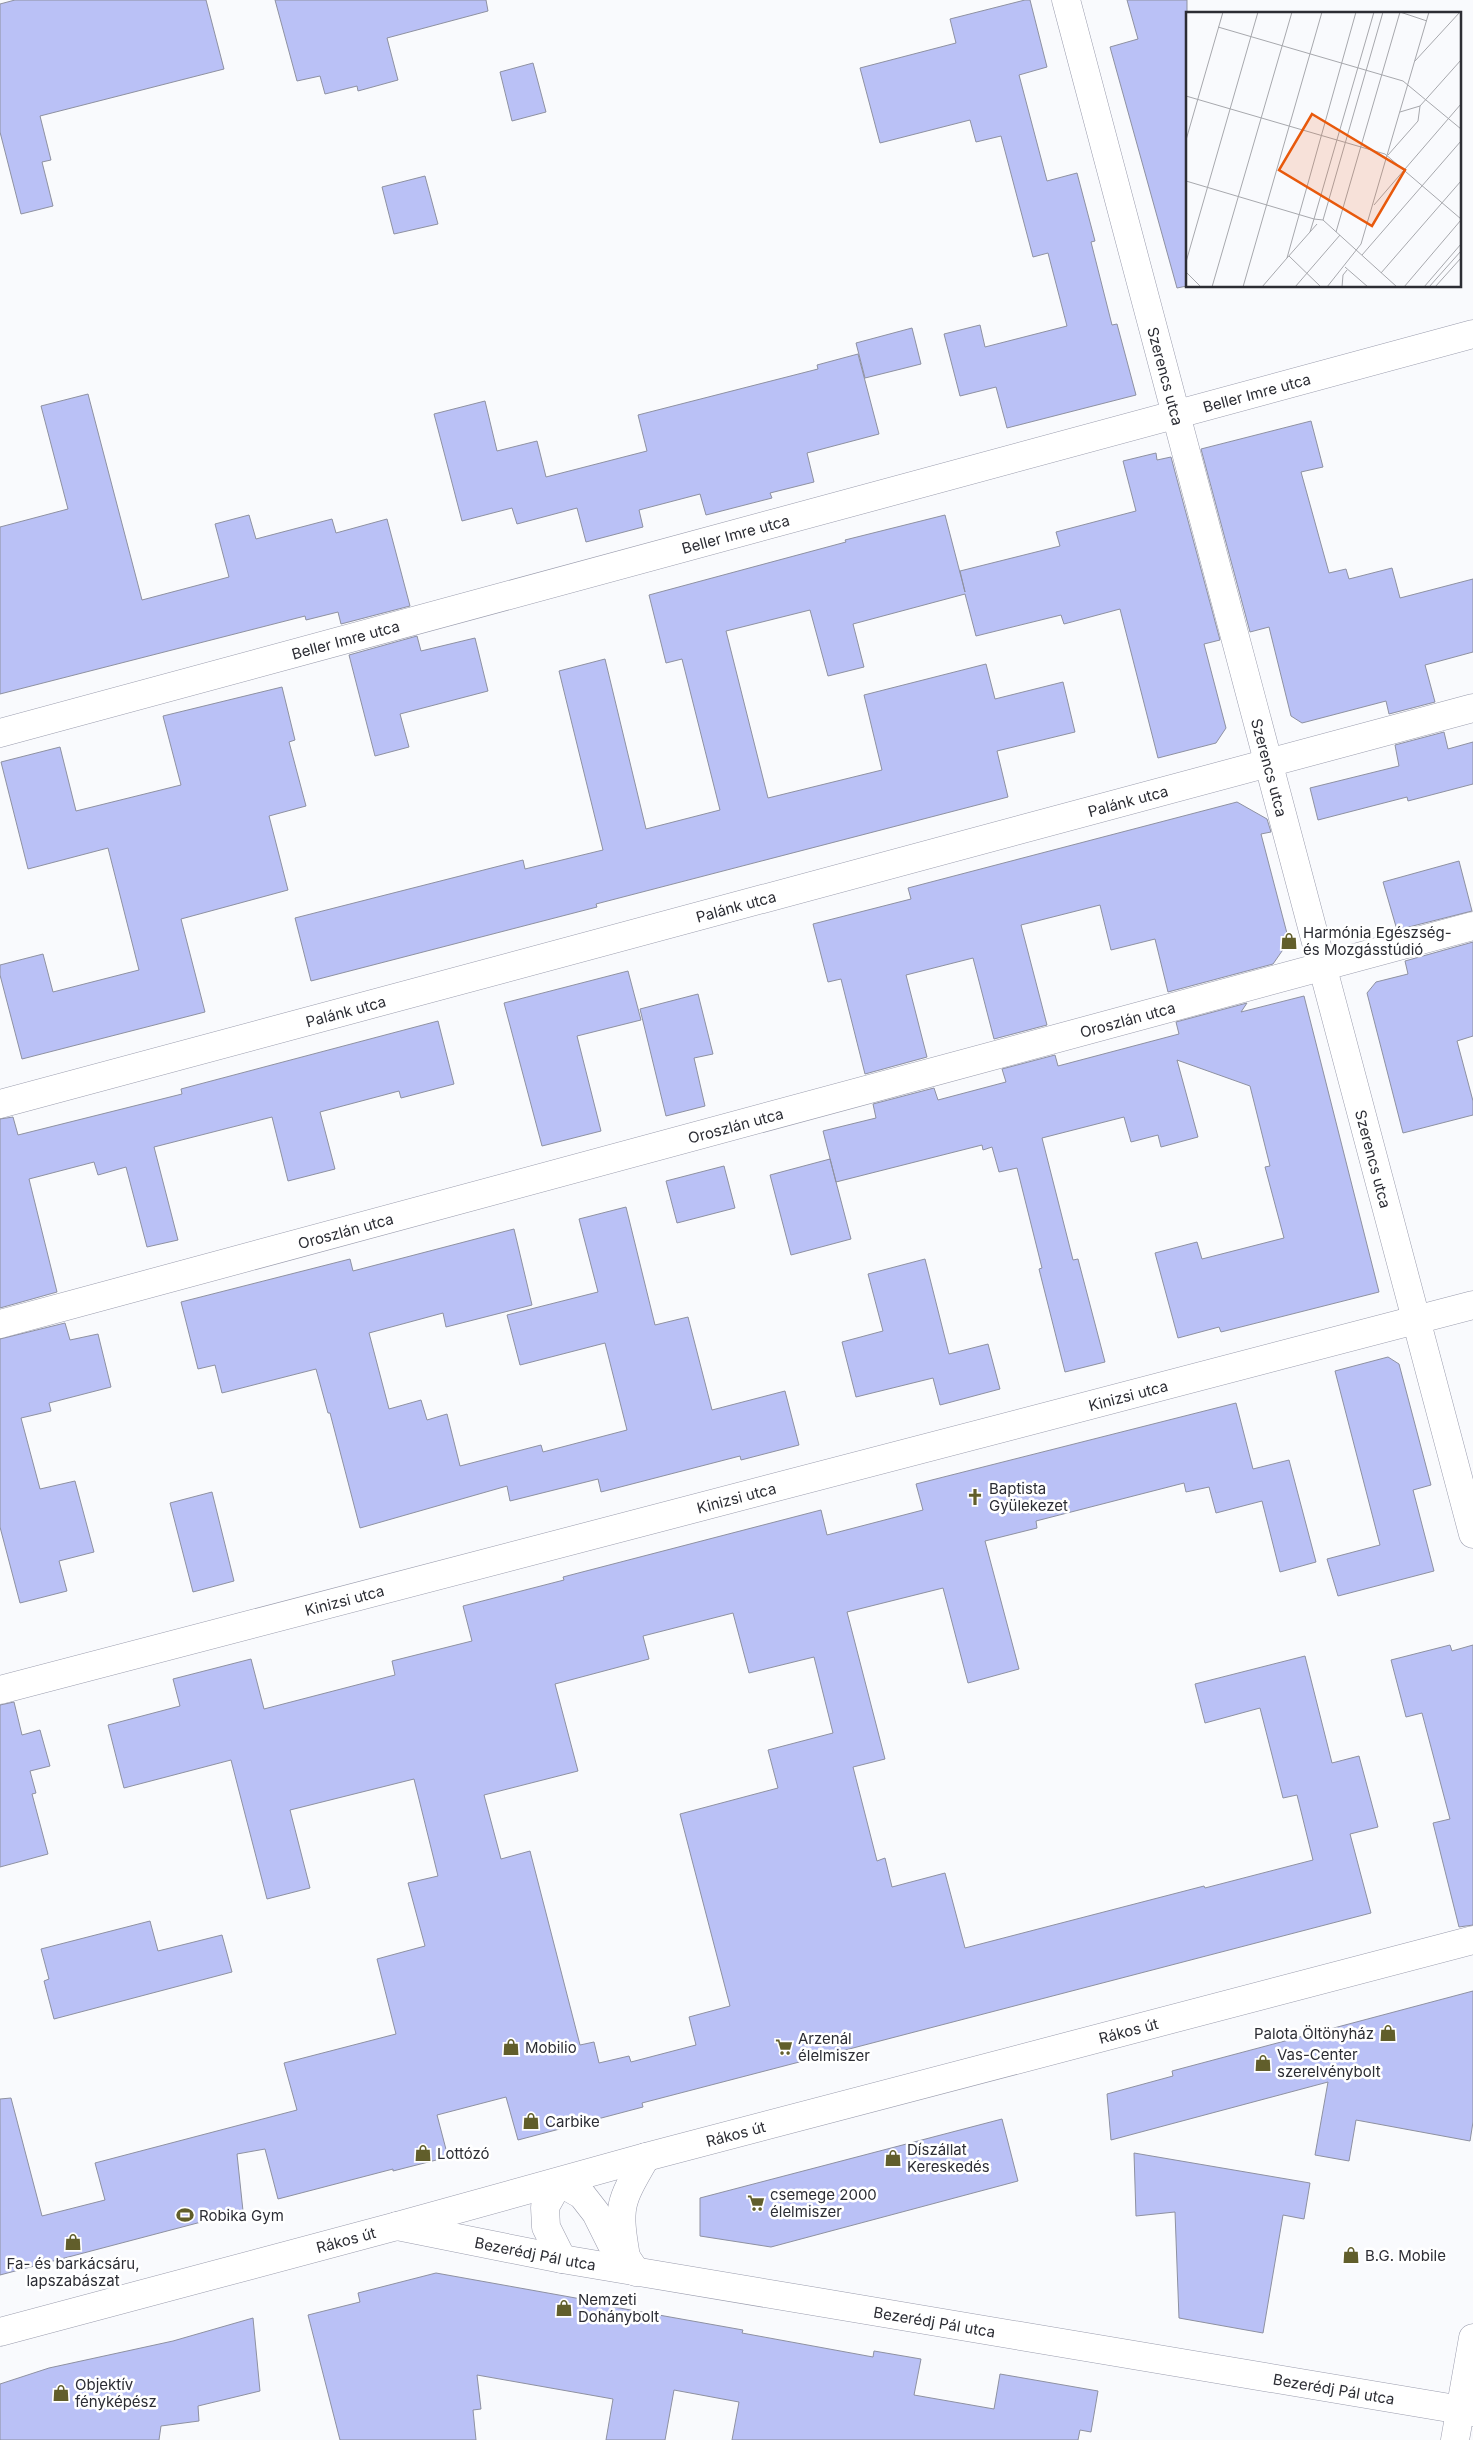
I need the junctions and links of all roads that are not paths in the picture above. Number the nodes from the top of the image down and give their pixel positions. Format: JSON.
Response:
{"nodes":[{"id":1,"x":1066,"y":0,"type":"edge"},
{"id":2,"x":1473,"y":334,"type":"edge"},
{"id":3,"x":1176,"y":414,"type":"junction"},
{"id":4,"x":1473,"y":708,"type":"edge"},
{"id":5,"x":0,"y":733,"type":"edge"},
{"id":6,"x":1268,"y":763,"type":"junction"},
{"id":7,"x":1473,"y":926,"type":"edge"},
{"id":8,"x":1323,"y":966,"type":"junction"},
{"id":9,"x":0,"y":1104,"type":"edge"},
{"id":10,"x":1473,"y":1305,"type":"edge"},
{"id":11,"x":1417,"y":1319,"type":"junction"},
{"id":12,"x":0,"y":1324,"type":"edge"},
{"id":13,"x":1473,"y":1534,"type":"edge"},
{"id":14,"x":0,"y":1690,"type":"edge"},
{"id":15,"x":1473,"y":1940,"type":"edge"},
{"id":16,"x":646,"y":2156,"type":"junction"},
{"id":17,"x":559,"y":2182,"type":"junction"},
{"id":18,"x":397,"y":2226,"type":"junction"},
{"id":19,"x":562,"y":2259,"type":"junction"},
{"id":20,"x":631,"y":2265,"type":"junction"},
{"id":21,"x":0,"y":2332,"type":"edge"},
{"id":22,"x":1473,"y":2338,"type":"edge"},
{"id":23,"x":1466,"y":2411,"type":"edge"},
{"id":24,"x":1455,"y":2440,"type":"edge"}],
"edges":[{"from":1,"to":3,"type":"street","name":"Szerencs utca"},
{"from":2,"to":3,"type":"street","name":"Beller Imre utca"},
{"from":3,"to":5,"type":"street","name":"Beller Imre utca"},
{"from":3,"to":6,"type":"street","name":"Szerencs utca"},
{"from":4,"to":6,"type":"street","name":"Palánk utca"},
{"from":6,"to":8,"type":"street","name":"Szerencs utca"},
{"from":6,"to":9,"type":"street","name":"Palánk utca"},
{"from":7,"to":8,"type":"street","name":"Oroszlán utca"},
{"from":8,"to":11,"type":"street","name":"Szerencs utca"},
{"from":8,"to":12,"type":"street","name":"Oroszlán utca"},
{"from":10,"to":11,"type":"street","name":"Kinizsi utca"},
{"from":11,"to":13,"type":"street","name":"Szerencs utca"},
{"from":11,"to":14,"type":"street","name":"Kinizsi utca"},
{"from":15,"to":16,"type":"street","name":"Rákos út"},
{"from":16,"to":17,"type":"street","name":"Rákos út"},
{"from":16,"to":20,"type":"street"},
{"from":17,"to":18,"type":"street","name":"Rákos út"},
{"from":17,"to":19,"type":"street"},
{"from":17,"to":20,"type":"street"},
{"from":18,"to":19,"type":"street","name":"Bezerédj Pál utca"},
{"from":18,"to":21,"type":"street","name":"Rákos út"},
{"from":19,"to":20,"type":"street","name":"Bezerédj Pál utca"},
{"from":20,"to":23,"type":"street","name":"Bezerédj Pál utca"},
{"from":22,"to":23,"type":"street"},
{"from":23,"to":24,"type":"street"}]}
